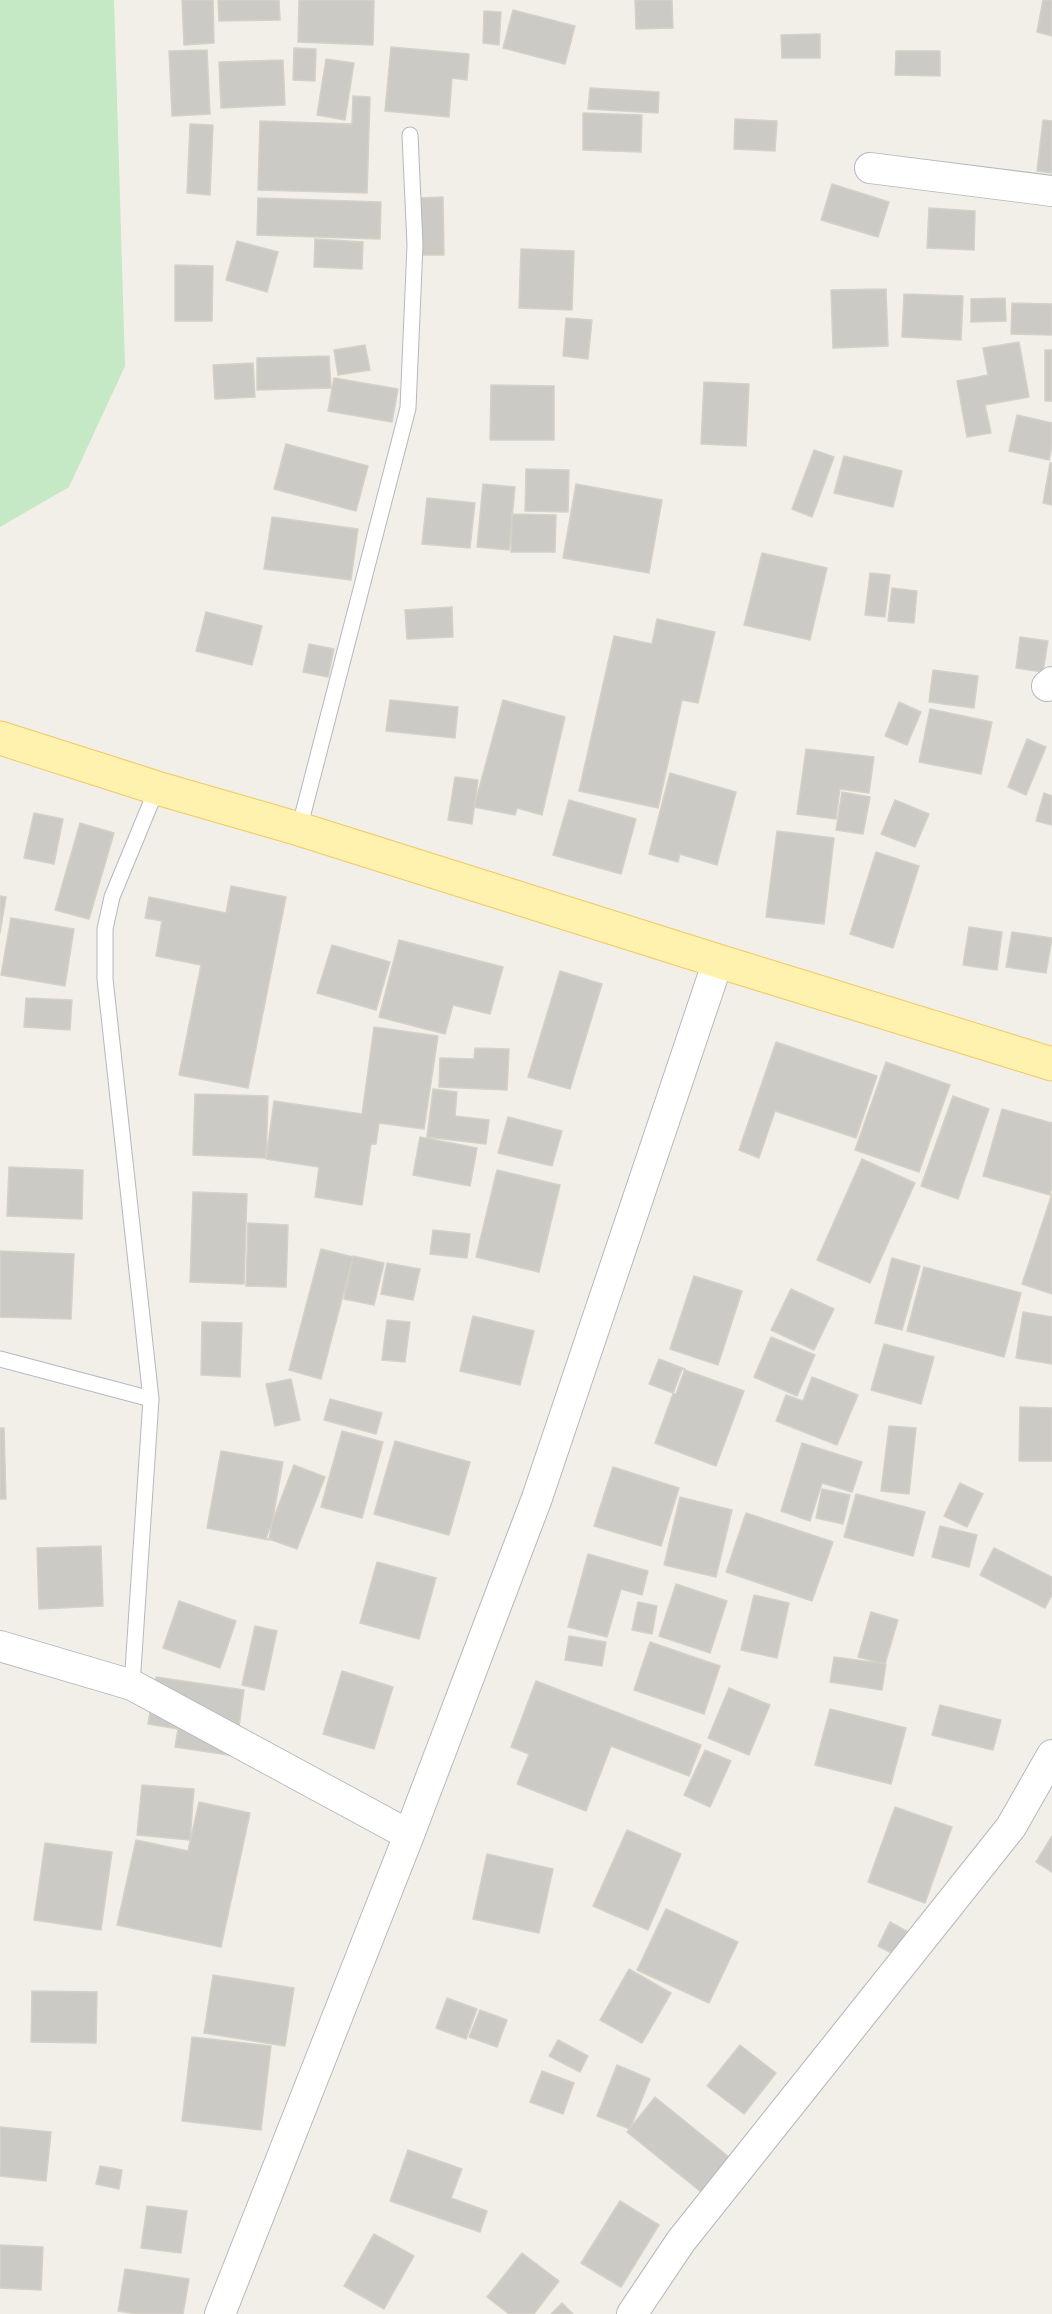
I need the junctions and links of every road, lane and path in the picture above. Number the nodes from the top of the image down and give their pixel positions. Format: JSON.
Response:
{"nodes":[{"id":1,"x":410,"y":135,"type":"dead end"},
{"id":2,"x":870,"y":168,"type":"dead end"},
{"id":3,"x":1052,"y":191,"type":"edge"},
{"id":4,"x":0,"y":738,"type":"edge"},
{"id":5,"x":157,"y":788,"type":"junction"},
{"id":6,"x":299,"y":829,"type":"junction"},
{"id":7,"x":718,"y":961,"type":"junction"},
{"id":8,"x":1052,"y":1064,"type":"edge"},
{"id":9,"x":0,"y":1359,"type":"edge"},
{"id":10,"x":151,"y":1399,"type":"junction"},
{"id":11,"x":0,"y":1646,"type":"edge"},
{"id":12,"x":132,"y":1685,"type":"junction"},
{"id":13,"x":1052,"y":1755,"type":"edge"},
{"id":14,"x":409,"y":1835,"type":"junction"},
{"id":15,"x":220,"y":2314,"type":"edge"},
{"id":16,"x":633,"y":2314,"type":"edge"}],
"edges":[{"from":1,"to":6,"type":"lane"},
{"from":2,"to":3,"type":"street"},
{"from":4,"to":5,"type":"main road"},
{"from":5,"to":6,"type":"main road"},
{"from":5,"to":10,"type":"lane"},
{"from":6,"to":7,"type":"main road"},
{"from":7,"to":8,"type":"main road"},
{"from":7,"to":14,"type":"street"},
{"from":9,"to":10,"type":"lane"},
{"from":10,"to":12,"type":"lane"},
{"from":11,"to":12,"type":"street"},
{"from":12,"to":14,"type":"street"},
{"from":13,"to":16,"type":"street"},
{"from":14,"to":15,"type":"street"}]}
